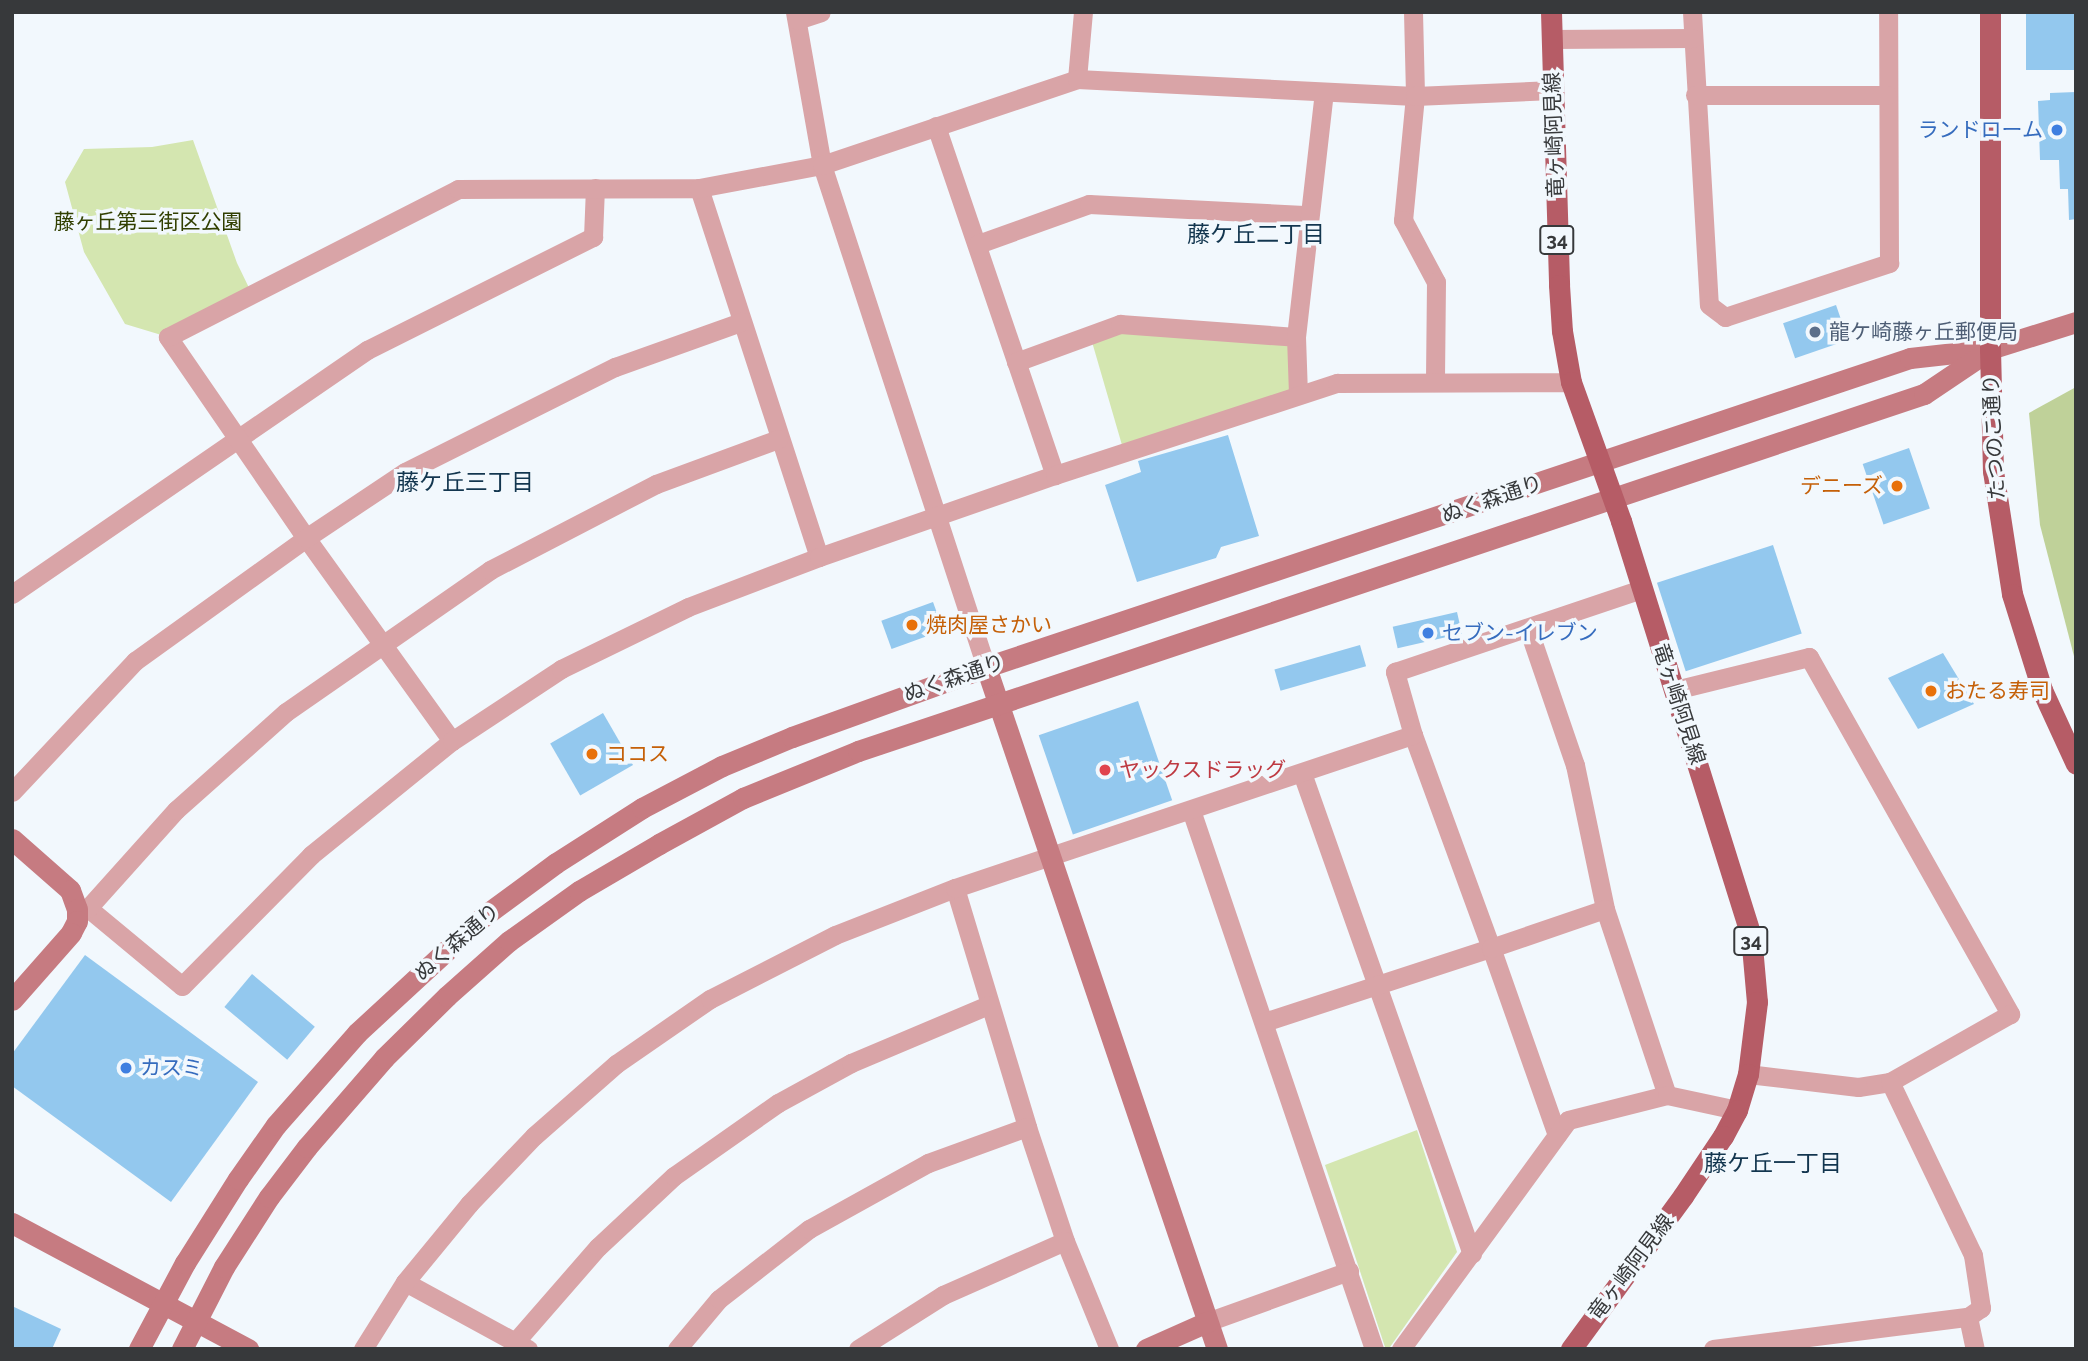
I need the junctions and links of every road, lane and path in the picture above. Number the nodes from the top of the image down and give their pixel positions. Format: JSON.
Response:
{"nodes":[{"id":1,"x":821,"y":12,"type":"edge"},
{"id":2,"x":1083,"y":12,"type":"edge"},
{"id":3,"x":1413,"y":12,"type":"edge"},
{"id":4,"x":1551,"y":12,"type":"edge"},
{"id":5,"x":1692,"y":12,"type":"edge"},
{"id":6,"x":1888,"y":12,"type":"edge"},
{"id":7,"x":1990,"y":12,"type":"edge"},
{"id":8,"x":796,"y":16,"type":"edge"},
{"id":9,"x":1692,"y":38,"type":"junction"},
{"id":10,"x":1552,"y":39,"type":"junction"},
{"id":11,"x":1077,"y":79,"type":"junction"},
{"id":12,"x":1553,"y":90,"type":"junction"},
{"id":13,"x":1324,"y":93,"type":"junction"},
{"id":14,"x":1695,"y":95,"type":"junction"},
{"id":15,"x":1888,"y":95,"type":"junction"},
{"id":16,"x":1415,"y":96,"type":"junction"},
{"id":17,"x":936,"y":126,"type":"junction"},
{"id":18,"x":822,"y":165,"type":"junction"},
{"id":19,"x":594,"y":188,"type":"junction"},
{"id":20,"x":699,"y":188,"type":"junction"},
{"id":21,"x":1309,"y":215,"type":"junction"},
{"id":22,"x":978,"y":244,"type":"junction"},
{"id":23,"x":741,"y":322,"type":"junction"},
{"id":24,"x":2076,"y":322,"type":"edge"},
{"id":25,"x":1296,"y":337,"type":"junction"},
{"id":26,"x":1990,"y":349,"type":"junction"},
{"id":27,"x":1016,"y":362,"type":"junction"},
{"id":28,"x":1435,"y":382,"type":"junction"},
{"id":29,"x":1571,"y":382,"type":"junction"},
{"id":30,"x":1298,"y":394,"type":"junction"},
{"id":31,"x":239,"y":436,"type":"junction"},
{"id":32,"x":778,"y":439,"type":"junction"},
{"id":33,"x":1598,"y":463,"type":"junction"},
{"id":34,"x":1055,"y":475,"type":"junction"},
{"id":35,"x":1613,"y":498,"type":"junction"},
{"id":36,"x":938,"y":517,"type":"junction"},
{"id":37,"x":306,"y":538,"type":"junction"},
{"id":38,"x":819,"y":557,"type":"junction"},
{"id":39,"x":1642,"y":589,"type":"junction"},
{"id":40,"x":12,"y":594,"type":"edge"},
{"id":41,"x":1528,"y":628,"type":"junction"},
{"id":42,"x":383,"y":642,"type":"junction"},
{"id":43,"x":986,"y":667,"type":"junction"},
{"id":44,"x":1675,"y":690,"type":"junction"},
{"id":45,"x":998,"y":702,"type":"junction"},
{"id":46,"x":1413,"y":735,"type":"junction"},
{"id":47,"x":452,"y":741,"type":"junction"},
{"id":48,"x":2076,"y":764,"type":"edge"},
{"id":49,"x":1302,"y":772,"type":"junction"},
{"id":50,"x":12,"y":792,"type":"edge"},
{"id":51,"x":1191,"y":810,"type":"junction"},
{"id":52,"x":12,"y":839,"type":"edge"},
{"id":53,"x":1050,"y":857,"type":"junction"},
{"id":54,"x":955,"y":888,"type":"junction"},
{"id":55,"x":82,"y":908,"type":"junction"},
{"id":56,"x":1605,"y":909,"type":"junction"},
{"id":57,"x":1491,"y":948,"type":"junction"},
{"id":58,"x":1380,"y":987,"type":"junction"},
{"id":59,"x":12,"y":1000,"type":"edge"},
{"id":60,"x":988,"y":1005,"type":"junction"},
{"id":61,"x":1264,"y":1022,"type":"junction"},
{"id":62,"x":1748,"y":1074,"type":"junction"},
{"id":63,"x":1890,"y":1082,"type":"junction"},
{"id":64,"x":1667,"y":1095,"type":"junction"},
{"id":65,"x":1737,"y":1110,"type":"junction"},
{"id":66,"x":1027,"y":1127,"type":"junction"},
{"id":67,"x":1557,"y":1135,"type":"junction"},
{"id":68,"x":12,"y":1223,"type":"edge"},
{"id":69,"x":1065,"y":1241,"type":"junction"},
{"id":70,"x":1472,"y":1254,"type":"junction"},
{"id":71,"x":1349,"y":1270,"type":"junction"},
{"id":72,"x":405,"y":1282,"type":"junction"},
{"id":73,"x":162,"y":1303,"type":"junction"},
{"id":74,"x":1968,"y":1317,"type":"junction"},
{"id":75,"x":195,"y":1321,"type":"junction"},
{"id":76,"x":1206,"y":1322,"type":"junction"},
{"id":77,"x":522,"y":1345,"type":"edge"},
{"id":78,"x":1765,"y":1346,"type":"edge"},
{"id":79,"x":139,"y":1349,"type":"edge"},
{"id":80,"x":182,"y":1349,"type":"edge"},
{"id":81,"x":248,"y":1349,"type":"edge"},
{"id":82,"x":363,"y":1349,"type":"edge"},
{"id":83,"x":677,"y":1349,"type":"edge"},
{"id":84,"x":858,"y":1349,"type":"edge"},
{"id":85,"x":1109,"y":1349,"type":"edge"},
{"id":86,"x":1146,"y":1349,"type":"edge"},
{"id":87,"x":1217,"y":1349,"type":"edge"},
{"id":88,"x":1374,"y":1349,"type":"edge"},
{"id":89,"x":1401,"y":1349,"type":"edge"},
{"id":90,"x":1571,"y":1349,"type":"edge"},
{"id":91,"x":1713,"y":1349,"type":"edge"},
{"id":92,"x":1975,"y":1349,"type":"edge"}],
"edges":[{"from":1,"to":8,"type":"street"},
{"from":2,"to":11,"type":"street"},
{"from":3,"to":16,"type":"street"},
{"from":4,"to":10,"type":"main road","name":"竜ヶ崎阿見線","number":"34"},
{"from":5,"to":9,"type":"street"},
{"from":6,"to":15,"type":"street"},
{"from":7,"to":26,"type":"main road","name":"たつのこ通り"},
{"from":8,"to":18,"type":"street"},
{"from":9,"to":10,"type":"street"},
{"from":9,"to":14,"type":"street"},
{"from":10,"to":12,"type":"main road","name":"竜ヶ崎阿見線","number":"34"},
{"from":11,"to":13,"type":"street"},
{"from":11,"to":17,"type":"street"},
{"from":12,"to":16,"type":"street"},
{"from":12,"to":29,"type":"main road","name":"竜ヶ崎阿見線","number":"34"},
{"from":13,"to":16,"type":"street"},
{"from":13,"to":21,"type":"street"},
{"from":14,"to":15,"type":"street"},
{"from":14,"to":15,"type":"street"},
{"from":16,"to":28,"type":"street"},
{"from":17,"to":18,"type":"street"},
{"from":17,"to":22,"type":"street"},
{"from":18,"to":20,"type":"street"},
{"from":18,"to":36,"type":"street"},
{"from":19,"to":20,"type":"street"},
{"from":19,"to":31,"type":"street"},
{"from":19,"to":31,"type":"street"},
{"from":20,"to":23,"type":"street"},
{"from":21,"to":22,"type":"street"},
{"from":21,"to":25,"type":"street"},
{"from":22,"to":27,"type":"street"},
{"from":23,"to":32,"type":"street"},
{"from":23,"to":37,"type":"street"},
{"from":24,"to":26,"type":"main road","name":"ぬく森通り"},
{"from":25,"to":27,"type":"street"},
{"from":25,"to":30,"type":"street"},
{"from":26,"to":33,"type":"main road","name":"ぬく森通り"},
{"from":26,"to":35,"type":"main road","name":"ぬく森通り"},
{"from":26,"to":48,"type":"main road","name":"たつのこ通り"},
{"from":27,"to":34,"type":"street"},
{"from":28,"to":29,"type":"street"},
{"from":28,"to":30,"type":"street"},
{"from":29,"to":33,"type":"main road","name":"竜ヶ崎阿見線","number":"34"},
{"from":30,"to":34,"type":"street"},
{"from":31,"to":37,"type":"street"},
{"from":31,"to":40,"type":"street"},
{"from":32,"to":38,"type":"street"},
{"from":32,"to":42,"type":"street"},
{"from":33,"to":35,"type":"main road","name":"竜ヶ崎阿見線","number":"34"},
{"from":33,"to":43,"type":"main road","name":"ぬく森通り"},
{"from":34,"to":36,"type":"street"},
{"from":35,"to":39,"type":"main road","name":"竜ヶ崎阿見線","number":"34"},
{"from":35,"to":45,"type":"main road","name":"ぬく森通り"},
{"from":36,"to":38,"type":"street"},
{"from":36,"to":43,"type":"street"},
{"from":37,"to":42,"type":"street"},
{"from":37,"to":50,"type":"street"},
{"from":38,"to":47,"type":"street"},
{"from":39,"to":41,"type":"street"},
{"from":39,"to":44,"type":"main road","name":"竜ヶ崎阿見線","number":"34"},
{"from":41,"to":46,"type":"street"},
{"from":41,"to":56,"type":"street"},
{"from":42,"to":47,"type":"street"},
{"from":42,"to":55,"type":"street"},
{"from":43,"to":45,"type":"main road"},
{"from":43,"to":73,"type":"main road","name":"ぬく森通り"},
{"from":44,"to":62,"type":"main road","name":"竜ヶ崎阿見線","number":"34"},
{"from":44,"to":63,"type":"street"},
{"from":45,"to":53,"type":"main road"},
{"from":45,"to":75,"type":"main road","name":"ぬく森通り"},
{"from":46,"to":49,"type":"street"},
{"from":46,"to":57,"type":"street"},
{"from":47,"to":55,"type":"street"},
{"from":49,"to":51,"type":"street"},
{"from":49,"to":58,"type":"street"},
{"from":51,"to":53,"type":"street"},
{"from":51,"to":61,"type":"street"},
{"from":52,"to":55,"type":"main road"},
{"from":53,"to":54,"type":"street"},
{"from":53,"to":76,"type":"main road"},
{"from":54,"to":60,"type":"street"},
{"from":54,"to":72,"type":"street"},
{"from":55,"to":59,"type":"main road"},
{"from":56,"to":57,"type":"street"},
{"from":56,"to":64,"type":"street"},
{"from":57,"to":58,"type":"street"},
{"from":57,"to":67,"type":"street"},
{"from":58,"to":61,"type":"street"},
{"from":58,"to":70,"type":"street"},
{"from":60,"to":66,"type":"street"},
{"from":60,"to":77,"type":"street"},
{"from":61,"to":71,"type":"street"},
{"from":62,"to":63,"type":"street"},
{"from":62,"to":65,"type":"main road","name":"竜ヶ崎阿見線","number":"34"},
{"from":63,"to":74,"type":"street"},
{"from":64,"to":65,"type":"street"},
{"from":64,"to":67,"type":"street"},
{"from":65,"to":90,"type":"main road","name":"竜ヶ崎阿見線","number":"34"},
{"from":66,"to":69,"type":"street"},
{"from":66,"to":83,"type":"street"},
{"from":67,"to":70,"type":"street"},
{"from":68,"to":73,"type":"main road"},
{"from":69,"to":84,"type":"street"},
{"from":69,"to":85,"type":"street"},
{"from":70,"to":89,"type":"street"},
{"from":71,"to":76,"type":"street"},
{"from":71,"to":88,"type":"street"},
{"from":72,"to":77,"type":"street"},
{"from":72,"to":82,"type":"street"},
{"from":73,"to":75,"type":"main road"},
{"from":73,"to":79,"type":"main road","name":"ぬく森通り"},
{"from":74,"to":78,"type":"street"},
{"from":74,"to":92,"type":"street"},
{"from":75,"to":80,"type":"main road","name":"ぬく森通り"},
{"from":75,"to":81,"type":"main road"},
{"from":76,"to":86,"type":"main road"},
{"from":76,"to":87,"type":"main road"},
{"from":78,"to":91,"type":"street"}]}
